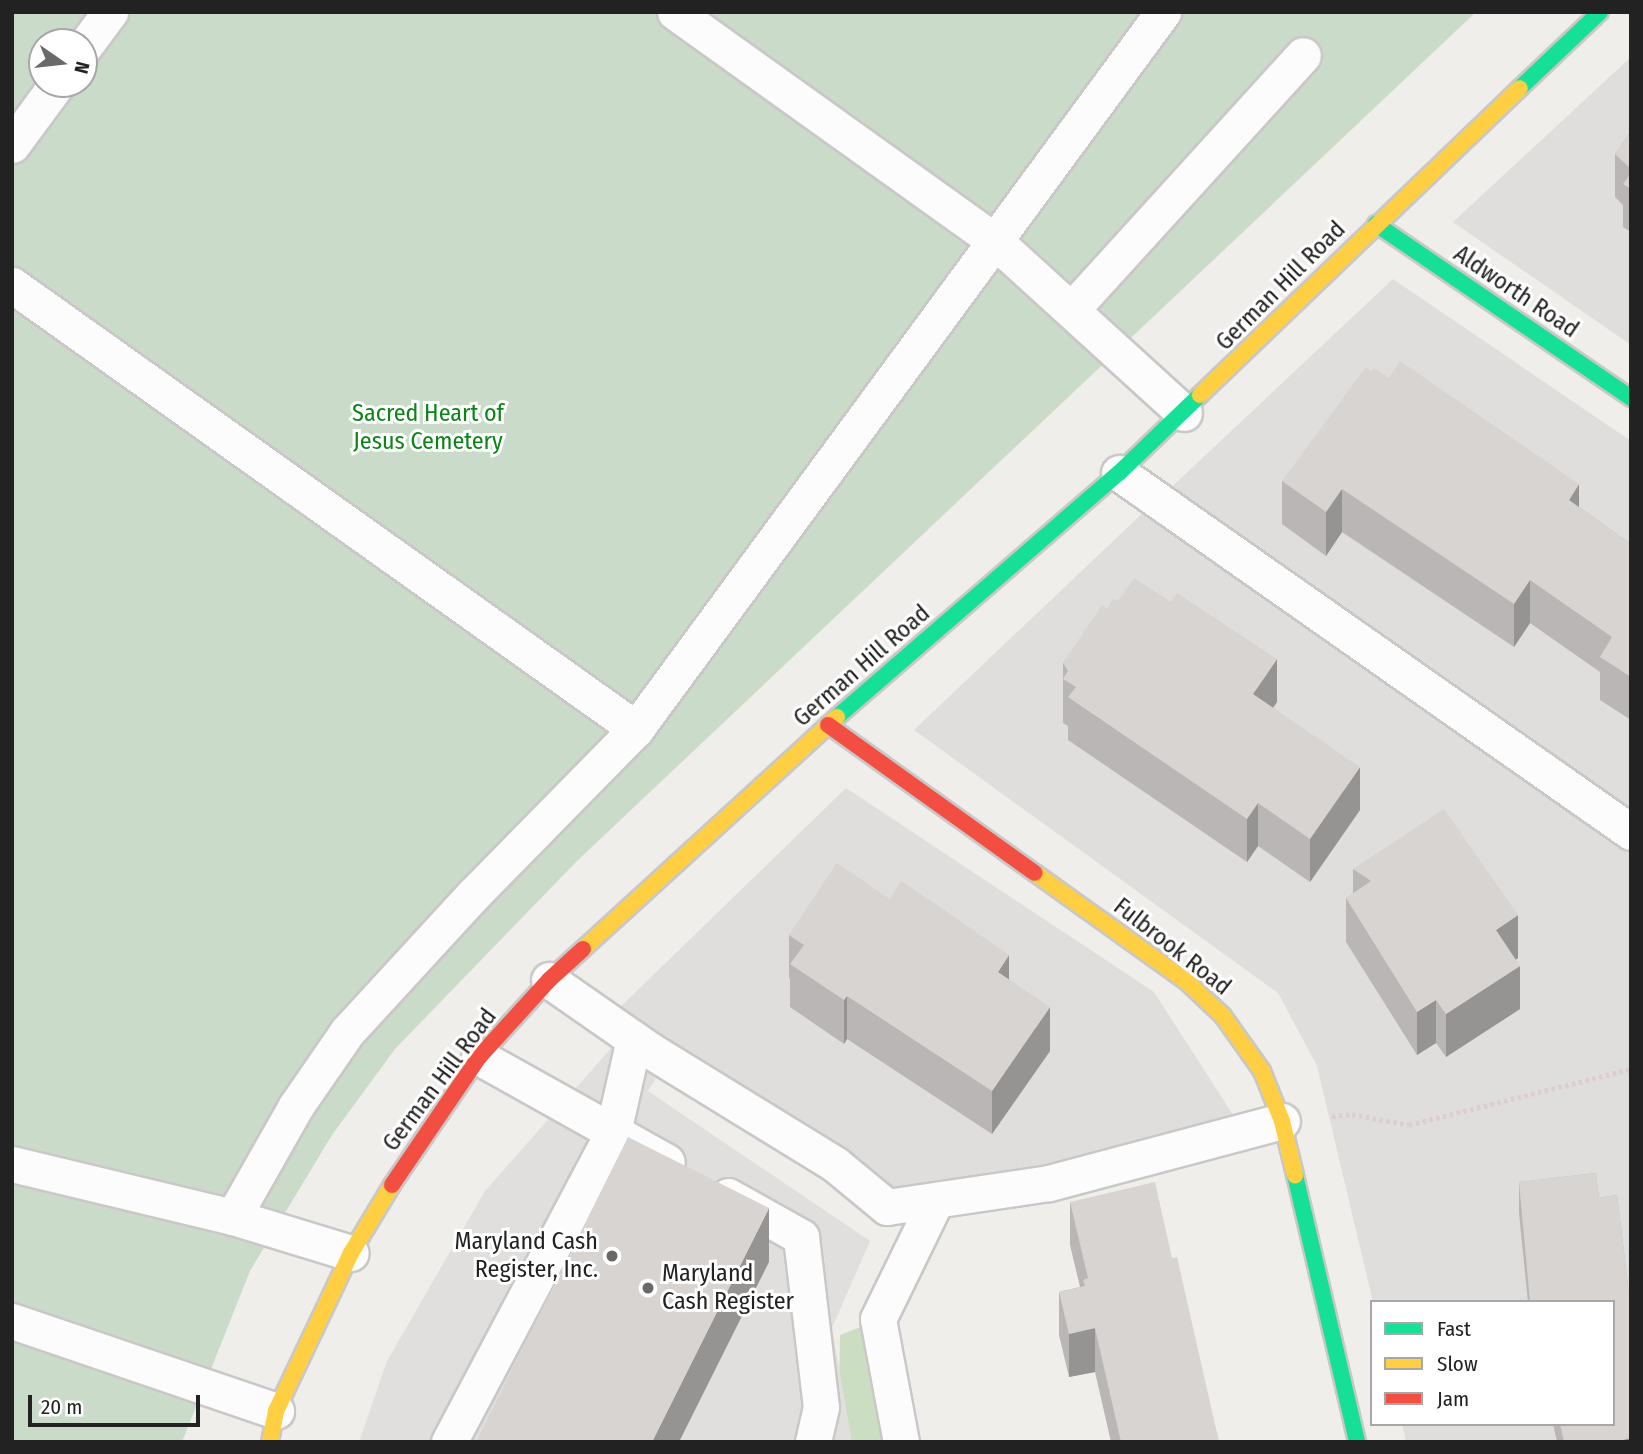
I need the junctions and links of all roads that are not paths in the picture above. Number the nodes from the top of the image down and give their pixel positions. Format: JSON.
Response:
{"nodes":[{"id":1,"x":110,"y":12,"type":"edge"},
{"id":2,"x":675,"y":12,"type":"edge"},
{"id":3,"x":1163,"y":12,"type":"edge"},
{"id":4,"x":1600,"y":12,"type":"edge"},
{"id":5,"x":98,"y":28,"type":"edge"},
{"id":6,"x":1303,"y":55,"type":"dead end"},
{"id":7,"x":47,"y":98,"type":"edge"},
{"id":8,"x":12,"y":145,"type":"edge"},
{"id":9,"x":1376,"y":224,"type":"junction"},
{"id":10,"x":996,"y":242,"type":"junction"},
{"id":11,"x":12,"y":285,"type":"edge"},
{"id":12,"x":1072,"y":309,"type":"junction"},
{"id":13,"x":1631,"y":398,"type":"edge"},
{"id":14,"x":1184,"y":413,"type":"junction"},
{"id":15,"x":1119,"y":473,"type":"junction"},
{"id":16,"x":828,"y":725,"type":"junction"},
{"id":17,"x":636,"y":729,"type":"junction"},
{"id":18,"x":1631,"y":832,"type":"edge"},
{"id":19,"x":549,"y":980,"type":"junction"},
{"id":20,"x":634,"y":1039,"type":"junction"},
{"id":21,"x":480,"y":1057,"type":"junction"},
{"id":22,"x":1282,"y":1121,"type":"junction"},
{"id":23,"x":613,"y":1132,"type":"junction"},
{"id":24,"x":12,"y":1164,"type":"edge"},
{"id":25,"x":936,"y":1200,"type":"junction"},
{"id":26,"x":233,"y":1217,"type":"junction"},
{"id":27,"x":351,"y":1253,"type":"junction"},
{"id":28,"x":12,"y":1321,"type":"edge"},
{"id":29,"x":273,"y":1427,"type":"edge"},
{"id":30,"x":449,"y":1442,"type":"edge"},
{"id":31,"x":813,"y":1442,"type":"edge"},
{"id":32,"x":901,"y":1442,"type":"edge"},
{"id":33,"x":1357,"y":1442,"type":"edge"}],
"edges":[{"from":1,"to":5,"type":"lane"},
{"from":2,"to":10,"type":"lane"},
{"from":3,"to":10,"type":"lane"},
{"from":4,"to":9,"type":"street","name":"German Hill Road"},
{"from":6,"to":12,"type":"lane"},
{"from":7,"to":8,"type":"lane"},
{"from":9,"to":13,"type":"street","name":"Aldworth Road"},
{"from":9,"to":14,"type":"street","name":"German Hill Road"},
{"from":10,"to":12,"type":"lane"},
{"from":10,"to":17,"type":"lane"},
{"from":11,"to":17,"type":"lane"},
{"from":12,"to":14,"type":"lane"},
{"from":14,"to":15,"type":"street","name":"German Hill Road"},
{"from":15,"to":16,"type":"street","name":"German Hill Road"},
{"from":15,"to":18,"type":"lane"},
{"from":16,"to":19,"type":"street","name":"German Hill Road"},
{"from":16,"to":22,"type":"street","name":"Fulbrook Road"},
{"from":17,"to":26,"type":"lane"},
{"from":19,"to":20,"type":"lane"},
{"from":19,"to":21,"type":"street","name":"German Hill Road"},
{"from":20,"to":23,"type":"lane"},
{"from":20,"to":25,"type":"lane"},
{"from":21,"to":23,"type":"lane"},
{"from":21,"to":27,"type":"street","name":"German Hill Road"},
{"from":22,"to":25,"type":"lane"},
{"from":22,"to":33,"type":"street","name":"Fulbrook Road"},
{"from":23,"to":30,"type":"lane"},
{"from":23,"to":31,"type":"lane"},
{"from":24,"to":26,"type":"lane"},
{"from":25,"to":32,"type":"lane"},
{"from":26,"to":27,"type":"lane"},
{"from":27,"to":29,"type":"street","name":"German Hill Road"},
{"from":28,"to":29,"type":"lane"}]}
